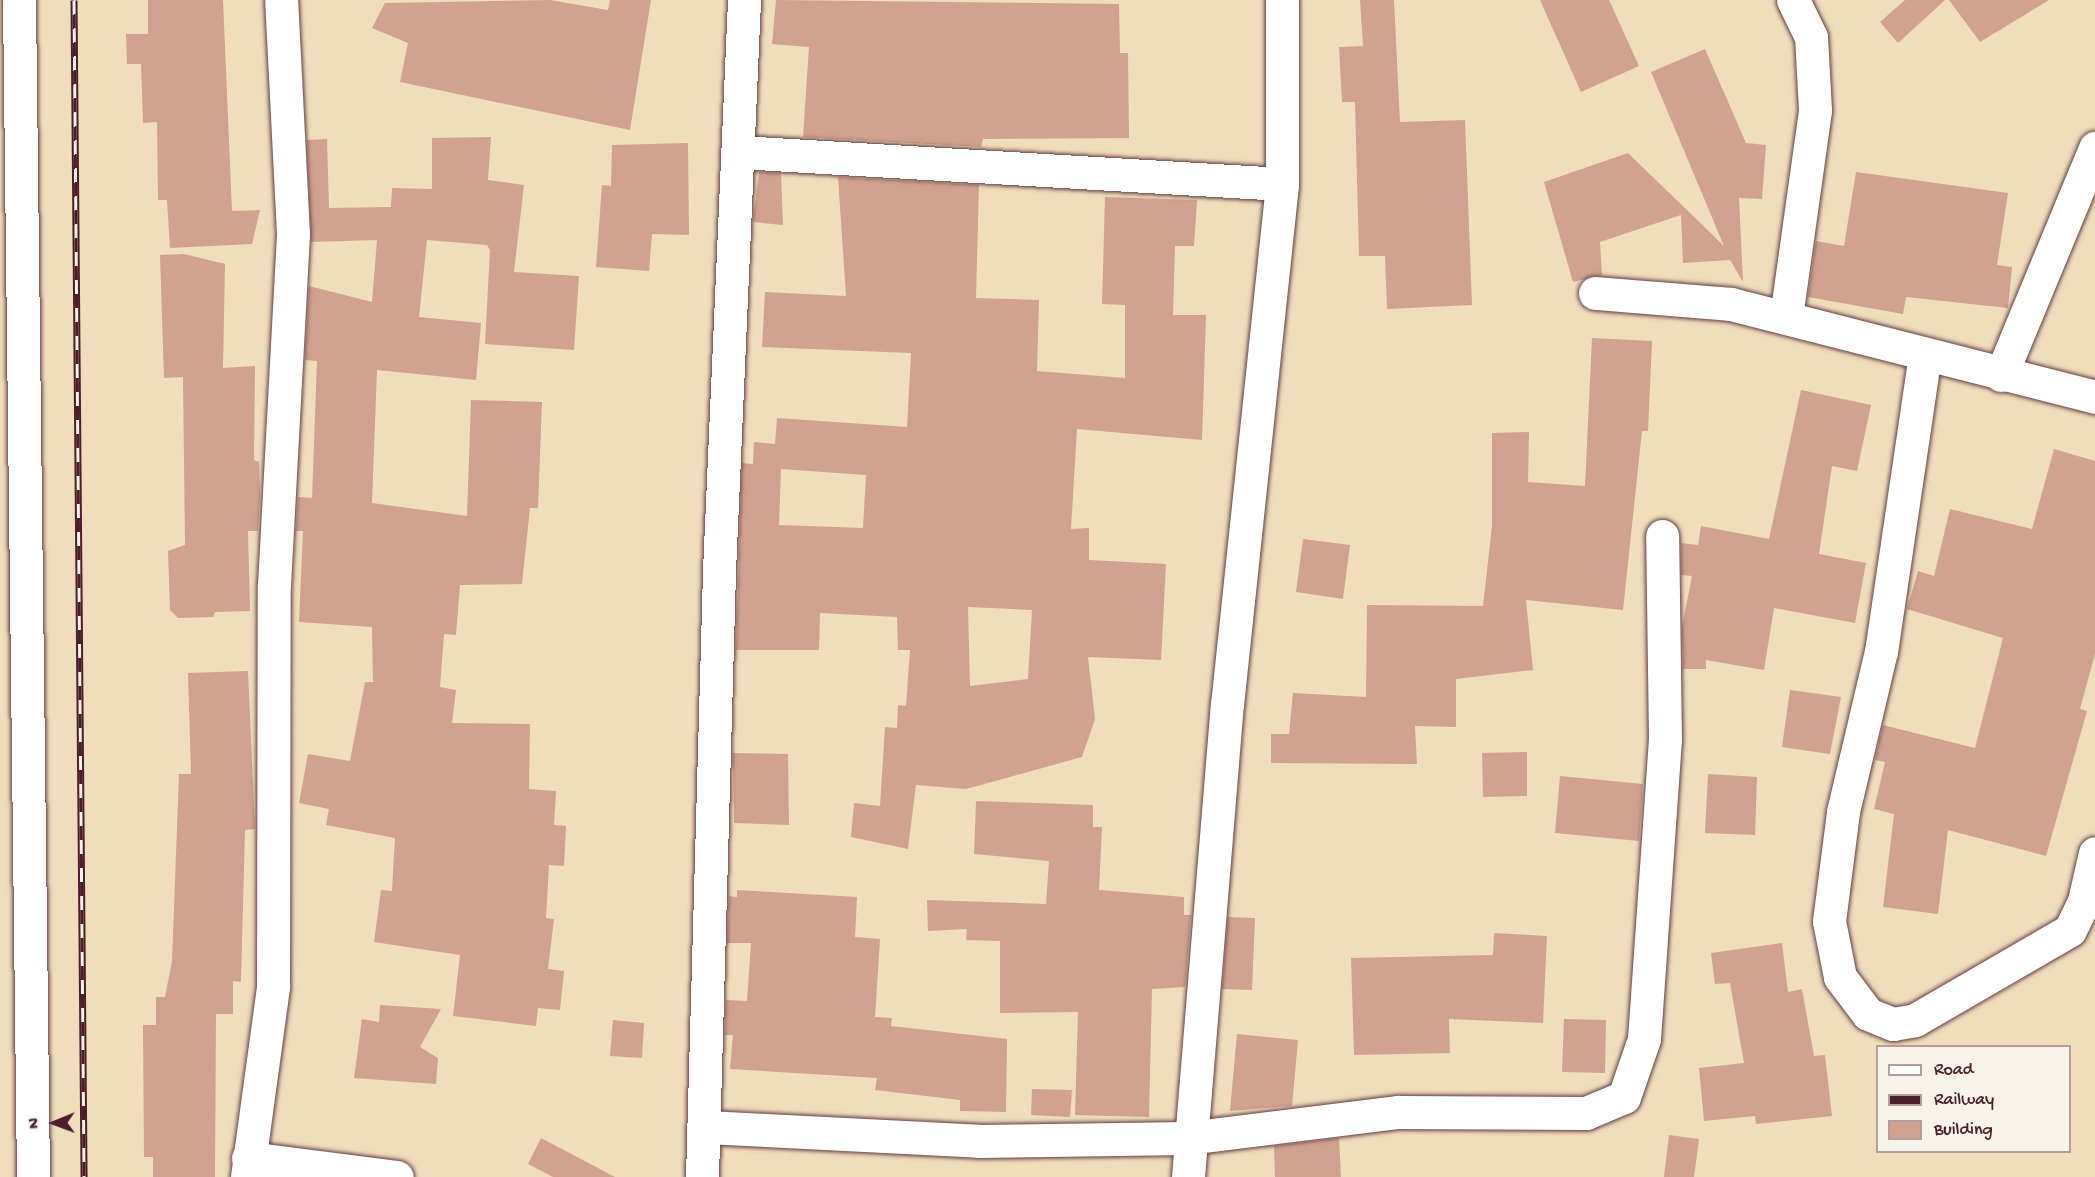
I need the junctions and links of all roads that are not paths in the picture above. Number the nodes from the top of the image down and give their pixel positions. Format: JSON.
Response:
{"nodes":[{"id":1,"x":19,"y":0,"type":"edge"},
{"id":2,"x":281,"y":0,"type":"edge"},
{"id":3,"x":744,"y":0,"type":"edge"},
{"id":4,"x":1281,"y":0,"type":"edge"},
{"id":5,"x":1793,"y":0,"type":"edge"},
{"id":6,"x":2095,"y":148,"type":"edge"},
{"id":7,"x":739,"y":152,"type":"junction"},
{"id":8,"x":1282,"y":184,"type":"junction"},
{"id":9,"x":1595,"y":293,"type":"dead end"},
{"id":10,"x":1786,"y":317,"type":"junction"},
{"id":11,"x":1925,"y":354,"type":"junction"},
{"id":12,"x":2001,"y":375,"type":"junction"},
{"id":13,"x":2095,"y":397,"type":"edge"},
{"id":14,"x":1662,"y":536,"type":"dead end"},
{"id":15,"x":2095,"y":853,"type":"edge"},
{"id":16,"x":706,"y":1127,"type":"junction"},
{"id":17,"x":1188,"y":1138,"type":"junction"},
{"id":18,"x":247,"y":1168,"type":"edge"},
{"id":19,"x":33,"y":1177,"type":"edge"},
{"id":20,"x":397,"y":1177,"type":"edge"},
{"id":21,"x":702,"y":1177,"type":"edge"},
{"id":22,"x":1188,"y":1177,"type":"edge"}],
"edges":[{"from":1,"to":19,"type":"street"},
{"from":2,"to":18,"type":"street"},
{"from":3,"to":7,"type":"street"},
{"from":4,"to":8,"type":"street"},
{"from":5,"to":10,"type":"street"},
{"from":6,"to":12,"type":"street"},
{"from":7,"to":8,"type":"street"},
{"from":7,"to":16,"type":"street"},
{"from":8,"to":17,"type":"street"},
{"from":9,"to":10,"type":"street"},
{"from":10,"to":11,"type":"street"},
{"from":11,"to":12,"type":"street"},
{"from":11,"to":15,"type":"street"},
{"from":12,"to":13,"type":"street"},
{"from":14,"to":17,"type":"street"},
{"from":16,"to":17,"type":"street"},
{"from":16,"to":21,"type":"street"},
{"from":17,"to":22,"type":"street"},
{"from":18,"to":20,"type":"street"}]}
